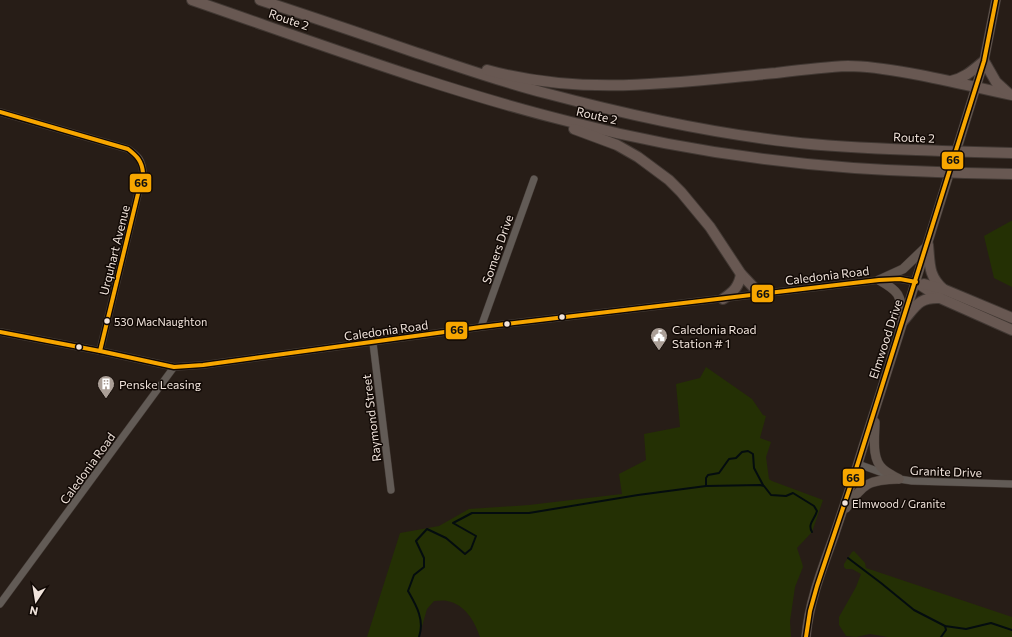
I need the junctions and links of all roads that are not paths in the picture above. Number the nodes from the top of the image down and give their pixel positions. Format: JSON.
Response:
{"nodes":[{"id":1,"x":192,"y":0,"type":"edge"},
{"id":2,"x":260,"y":0,"type":"edge"},
{"id":3,"x":996,"y":0,"type":"edge"},
{"id":4,"x":433,"y":58,"type":"junction"},
{"id":5,"x":984,"y":61,"type":"junction"},
{"id":6,"x":948,"y":81,"type":"junction"},
{"id":7,"x":976,"y":87,"type":"junction"},
{"id":8,"x":1011,"y":95,"type":"edge"},
{"id":9,"x":521,"y":108,"type":"junction"},
{"id":10,"x":0,"y":112,"type":"edge"},
{"id":11,"x":1012,"y":153,"type":"edge"},
{"id":12,"x":1012,"y":174,"type":"edge"},
{"id":13,"x":534,"y":179,"type":"dead end"},
{"id":14,"x":928,"y":245,"type":"junction"},
{"id":15,"x":741,"y":274,"type":"junction"},
{"id":16,"x":879,"y":280,"type":"junction"},
{"id":17,"x":916,"y":282,"type":"junction"},
{"id":18,"x":942,"y":293,"type":"junction"},
{"id":19,"x":760,"y":294,"type":"junction"},
{"id":20,"x":723,"y":299,"type":"junction"},
{"id":21,"x":1012,"y":318,"type":"edge"},
{"id":22,"x":903,"y":321,"type":"junction"},
{"id":23,"x":481,"y":327,"type":"junction"},
{"id":24,"x":1012,"y":330,"type":"edge"},
{"id":25,"x":0,"y":332,"type":"edge"},
{"id":26,"x":373,"y":343,"type":"junction"},
{"id":27,"x":100,"y":351,"type":"junction"},
{"id":28,"x":174,"y":367,"type":"junction"},
{"id":29,"x":874,"y":413,"type":"junction"},
{"id":30,"x":858,"y":464,"type":"junction"},
{"id":31,"x":899,"y":480,"type":"junction"},
{"id":32,"x":1012,"y":484,"type":"edge"},
{"id":33,"x":391,"y":490,"type":"dead end"},
{"id":34,"x":841,"y":514,"type":"junction"},
{"id":35,"x":0,"y":604,"type":"edge"},
{"id":36,"x":806,"y":637,"type":"edge"}],
"edges":[{"from":1,"to":9,"type":"highway","name":"Route 2"},
{"from":2,"to":4,"type":"highway","name":"Route 2"},
{"from":3,"to":5,"type":"main road","name":"Elmwood Drive"},
{"from":4,"to":6,"type":"highway"},
{"from":4,"to":11,"type":"highway","name":"Route 2","bridge":true},
{"from":5,"to":6,"type":"highway"},
{"from":5,"to":7,"type":"main road","name":"Elmwood Drive"},
{"from":5,"to":8,"type":"highway"},
{"from":6,"to":7,"type":"highway"},
{"from":7,"to":8,"type":"highway"},
{"from":7,"to":14,"type":"main road","name":"Elmwood Drive"},
{"from":9,"to":12,"type":"highway","name":"Route 2","bridge":true},
{"from":9,"to":15,"type":"highway"},
{"from":10,"to":27,"type":"street","name":"Urquhart Avenue"},
{"from":13,"to":23,"type":"street","name":"Somers Drive"},
{"from":14,"to":16,"type":"main road"},
{"from":14,"to":17,"type":"main road","name":"Elmwood Drive"},
{"from":14,"to":18,"type":"highway"},
{"from":15,"to":19,"type":"highway"},
{"from":15,"to":20,"type":"highway"},
{"from":16,"to":17,"type":"street","name":"Caledonia Road"},
{"from":16,"to":19,"type":"street","name":"Caledonia Road"},
{"from":16,"to":22,"type":"main road"},
{"from":17,"to":18,"type":"highway"},
{"from":17,"to":22,"type":"main road","name":"Elmwood Drive"},
{"from":18,"to":21,"type":"highway"},
{"from":18,"to":22,"type":"highway"},
{"from":18,"to":24,"type":"highway"},
{"from":19,"to":20,"type":"street","name":"Caledonia Road"},
{"from":20,"to":23,"type":"street","name":"Caledonia Road"},
{"from":22,"to":29,"type":"main road","name":"Elmwood Drive"},
{"from":23,"to":26,"type":"street","name":"Caledonia Road"},
{"from":25,"to":27,"type":"street"},
{"from":26,"to":28,"type":"street","name":"Caledonia Road"},
{"from":26,"to":33,"type":"street","name":"Raymond Street"},
{"from":27,"to":28,"type":"street"},
{"from":28,"to":35,"type":"street","name":"Caledonia Road"},
{"from":29,"to":30,"type":"main road","name":"Elmwood Drive"},
{"from":29,"to":31,"type":"main road"},
{"from":30,"to":31,"type":"street","name":"Granite Drive"},
{"from":30,"to":34,"type":"main road","name":"Elmwood Drive"},
{"from":31,"to":32,"type":"street","name":"Granite Drive"},
{"from":31,"to":34,"type":"main road"},
{"from":34,"to":36,"type":"main road","name":"Elmwood Drive"}]}
